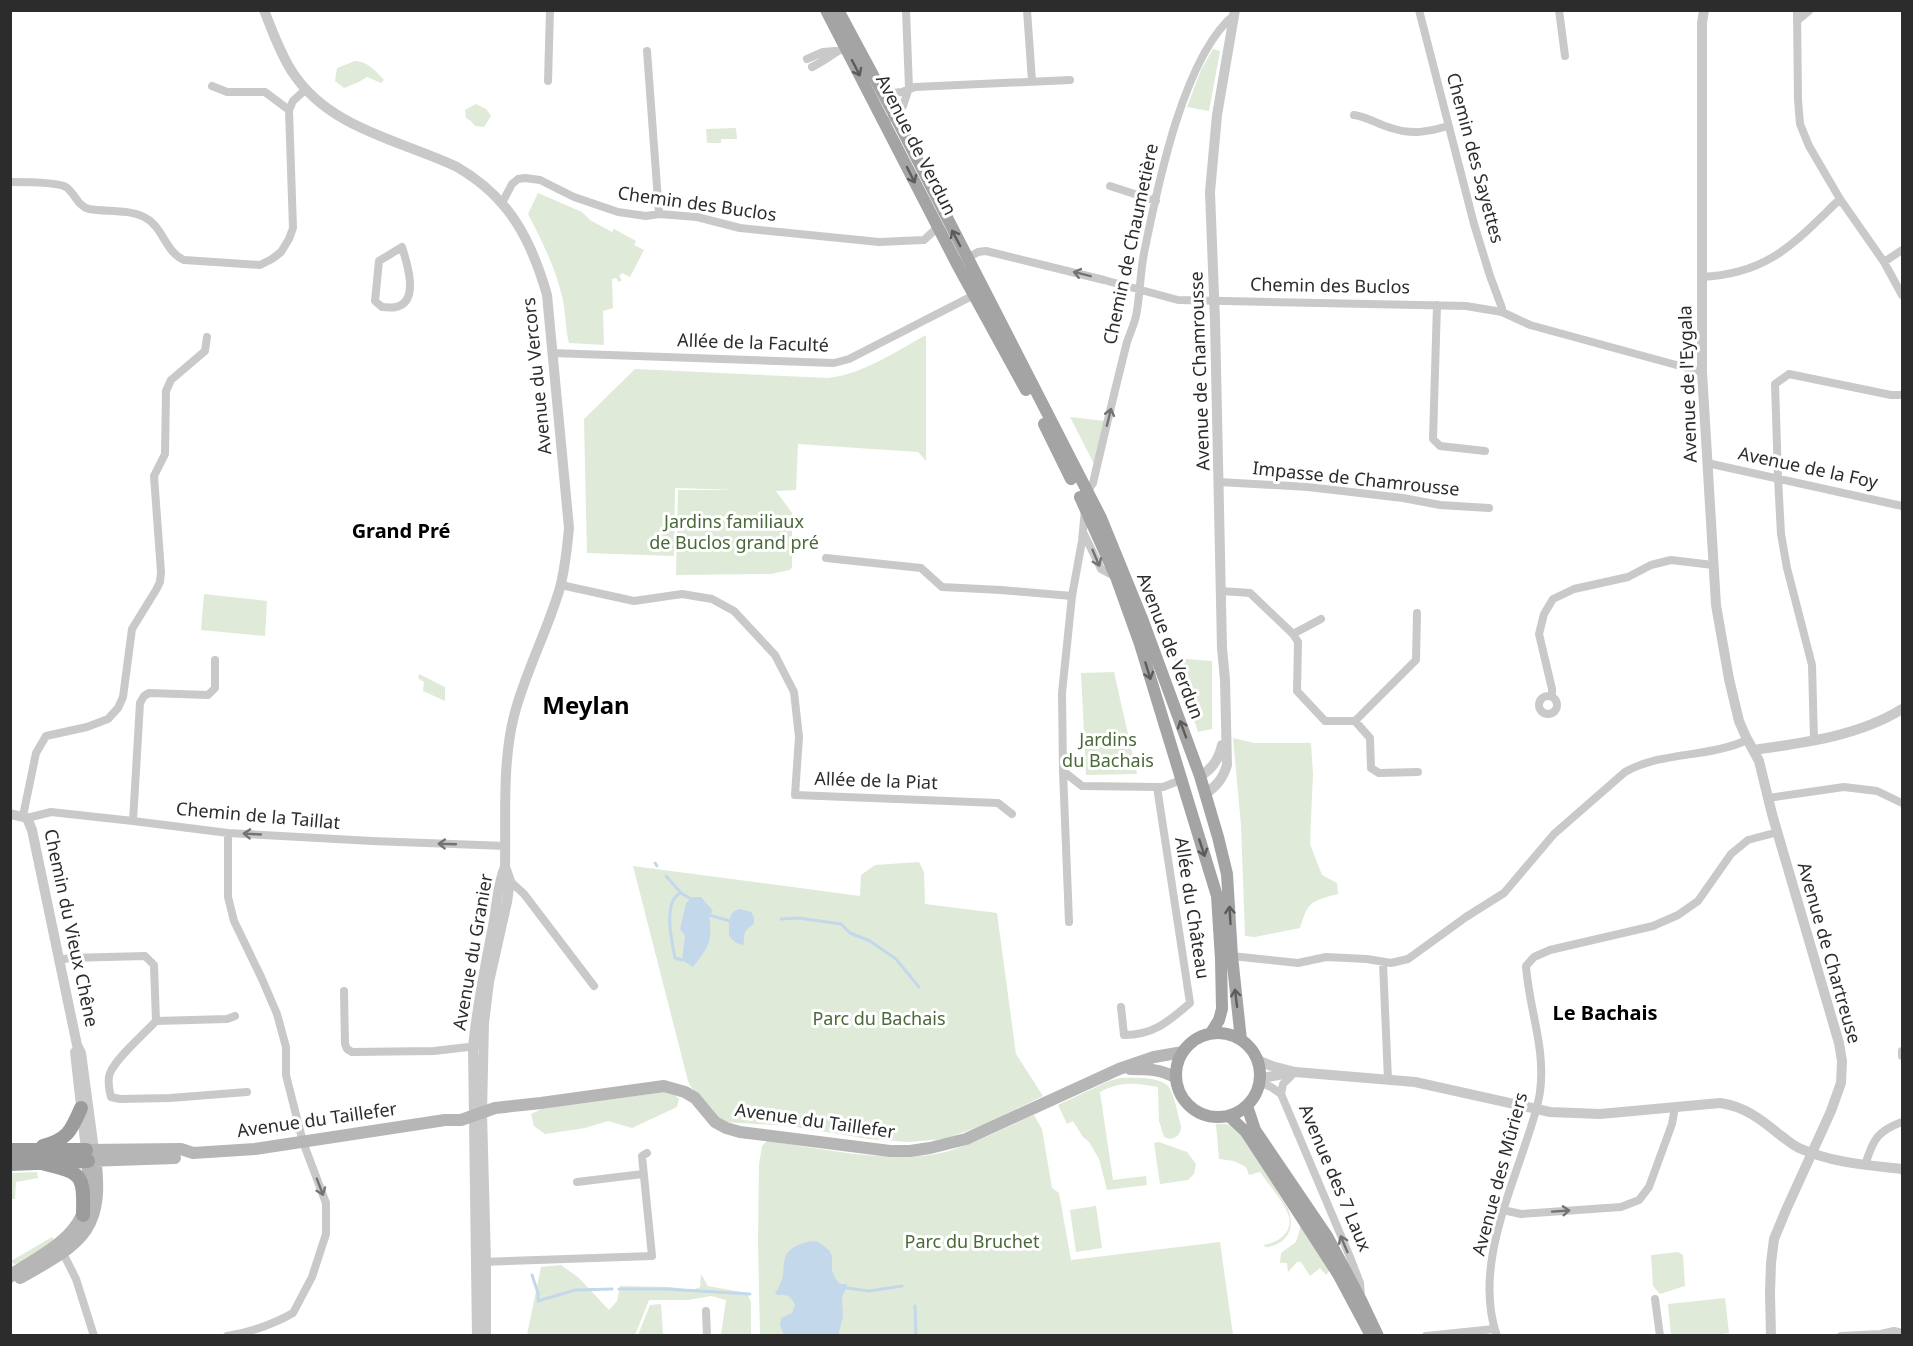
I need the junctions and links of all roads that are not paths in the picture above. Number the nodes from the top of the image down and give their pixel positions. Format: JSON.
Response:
{"nodes":[{"id":1,"x":264,"y":10,"type":"edge"},
{"id":2,"x":550,"y":10,"type":"edge"},
{"id":3,"x":826,"y":10,"type":"edge"},
{"id":4,"x":838,"y":10,"type":"edge"},
{"id":5,"x":906,"y":10,"type":"edge"},
{"id":6,"x":1027,"y":10,"type":"edge"},
{"id":7,"x":1419,"y":10,"type":"edge"},
{"id":8,"x":1559,"y":10,"type":"edge"},
{"id":9,"x":1704,"y":10,"type":"edge"},
{"id":10,"x":1797,"y":10,"type":"edge"},
{"id":11,"x":1810,"y":10,"type":"edge"},
{"id":12,"x":1235,"y":12,"type":"edge"},
{"id":13,"x":1797,"y":21,"type":"junction"},
{"id":14,"x":845,"y":47,"type":"junction"},
{"id":15,"x":647,"y":51,"type":"dead end"},
{"id":16,"x":1565,"y":56,"type":"dead end"},
{"id":17,"x":810,"y":63,"type":"dead end"},
{"id":18,"x":1070,"y":80,"type":"dead end"},
{"id":19,"x":548,"y":81,"type":"dead end"},
{"id":20,"x":1032,"y":81,"type":"junction"},
{"id":21,"x":212,"y":86,"type":"dead end"},
{"id":22,"x":909,"y":88,"type":"junction"},
{"id":23,"x":305,"y":90,"type":"junction"},
{"id":24,"x":882,"y":94,"type":"junction"},
{"id":25,"x":289,"y":110,"type":"junction"},
{"id":26,"x":1354,"y":115,"type":"dead end"},
{"id":27,"x":889,"y":120,"type":"junction"},
{"id":28,"x":1448,"y":126,"type":"junction"},
{"id":29,"x":10,"y":182,"type":"edge"},
{"id":30,"x":1110,"y":186,"type":"dead end"},
{"id":31,"x":1840,"y":200,"type":"junction"},
{"id":32,"x":1156,"y":201,"type":"junction"},
{"id":33,"x":502,"y":203,"type":"junction"},
{"id":34,"x":659,"y":214,"type":"junction"},
{"id":35,"x":938,"y":227,"type":"junction"},
{"id":36,"x":402,"y":248,"type":"joint"},
{"id":37,"x":1902,"y":250,"type":"edge"},
{"id":38,"x":962,"y":261,"type":"junction"},
{"id":39,"x":1884,"y":262,"type":"junction"},
{"id":40,"x":1701,"y":277,"type":"junction"},
{"id":41,"x":1139,"y":290,"type":"junction"},
{"id":42,"x":979,"y":293,"type":"junction"},
{"id":43,"x":1902,"y":295,"type":"edge"},
{"id":44,"x":1215,"y":300,"type":"junction"},
{"id":45,"x":1437,"y":305,"type":"junction"},
{"id":46,"x":1502,"y":312,"type":"junction"},
{"id":47,"x":207,"y":337,"type":"dead end"},
{"id":48,"x":552,"y":353,"type":"junction"},
{"id":49,"x":1702,"y":372,"type":"junction"},
{"id":50,"x":1902,"y":395,"type":"edge"},
{"id":51,"x":1485,"y":451,"type":"dead end"},
{"id":52,"x":1707,"y":463,"type":"junction"},
{"id":53,"x":1778,"y":478,"type":"junction"},
{"id":54,"x":1219,"y":482,"type":"junction"},
{"id":55,"x":1087,"y":492,"type":"junction"},
{"id":56,"x":1902,"y":506,"type":"edge"},
{"id":57,"x":1086,"y":507,"type":"junction"},
{"id":58,"x":1489,"y":508,"type":"dead end"},
{"id":59,"x":1083,"y":531,"type":"junction"},
{"id":60,"x":826,"y":558,"type":"dead end"},
{"id":61,"x":1713,"y":566,"type":"junction"},
{"id":62,"x":1116,"y":577,"type":"junction"},
{"id":63,"x":561,"y":585,"type":"junction"},
{"id":64,"x":1221,"y":591,"type":"junction"},
{"id":65,"x":1072,"y":596,"type":"junction"},
{"id":66,"x":1417,"y":613,"type":"dead end"},
{"id":67,"x":1321,"y":620,"type":"dead end"},
{"id":68,"x":1293,"y":634,"type":"junction"},
{"id":69,"x":215,"y":660,"type":"dead end"},
{"id":70,"x":1552,"y":697,"type":"dead end"},
{"id":71,"x":1902,"y":709,"type":"edge"},
{"id":72,"x":1355,"y":722,"type":"junction"},
{"id":73,"x":1225,"y":733,"type":"junction"},
{"id":74,"x":1814,"y":740,"type":"junction"},
{"id":75,"x":1750,"y":745,"type":"junction"},
{"id":76,"x":1063,"y":771,"type":"junction"},
{"id":77,"x":1418,"y":772,"type":"dead end"},
{"id":78,"x":1200,"y":776,"type":"junction"},
{"id":79,"x":1183,"y":786,"type":"junction"},
{"id":80,"x":1160,"y":787,"type":"junction"},
{"id":81,"x":1205,"y":794,"type":"junction"},
{"id":82,"x":1768,"y":798,"type":"junction"},
{"id":83,"x":1902,"y":803,"type":"edge"},
{"id":84,"x":10,"y":814,"type":"edge"},
{"id":85,"x":1012,"y":814,"type":"dead end"},
{"id":86,"x":25,"y":817,"type":"junction"},
{"id":87,"x":133,"y":821,"type":"junction"},
{"id":88,"x":1778,"y":832,"type":"junction"},
{"id":89,"x":228,"y":833,"type":"junction"},
{"id":90,"x":506,"y":846,"type":"junction"},
{"id":91,"x":505,"y":867,"type":"joint"},
{"id":92,"x":505,"y":880,"type":"junction"},
{"id":93,"x":1069,"y":922,"type":"dead end"},
{"id":94,"x":1232,"y":956,"type":"junction"},
{"id":95,"x":60,"y":960,"type":"junction"},
{"id":96,"x":1383,"y":963,"type":"junction"},
{"id":97,"x":594,"y":986,"type":"dead end"},
{"id":98,"x":344,"y":991,"type":"dead end"},
{"id":99,"x":1121,"y":1007,"type":"dead end"},
{"id":100,"x":235,"y":1016,"type":"dead end"},
{"id":101,"x":156,"y":1021,"type":"junction"},
{"id":102,"x":1211,"y":1033,"type":"junction"},
{"id":103,"x":1241,"y":1040,"type":"junction"},
{"id":104,"x":77,"y":1046,"type":"junction"},
{"id":105,"x":478,"y":1046,"type":"junction"},
{"id":106,"x":1902,"y":1051,"type":"edge"},
{"id":107,"x":1184,"y":1052,"type":"junction"},
{"id":108,"x":1902,"y":1056,"type":"edge"},
{"id":109,"x":1257,"y":1060,"type":"junction"},
{"id":110,"x":1119,"y":1069,"type":"junction"},
{"id":111,"x":1295,"y":1072,"type":"junction"},
{"id":112,"x":1176,"y":1078,"type":"junction"},
{"id":113,"x":1389,"y":1080,"type":"junction"},
{"id":114,"x":1260,"y":1082,"type":"junction"},
{"id":115,"x":247,"y":1092,"type":"dead end"},
{"id":116,"x":1281,"y":1094,"type":"junction"},
{"id":117,"x":1247,"y":1106,"type":"junction"},
{"id":118,"x":1675,"y":1107,"type":"junction"},
{"id":119,"x":81,"y":1108,"type":"junction"},
{"id":120,"x":1537,"y":1109,"type":"junction"},
{"id":121,"x":478,"y":1114,"type":"junction"},
{"id":122,"x":1229,"y":1116,"type":"junction"},
{"id":123,"x":1902,"y":1122,"type":"edge"},
{"id":124,"x":303,"y":1142,"type":"junction"},
{"id":125,"x":10,"y":1150,"type":"edge"},
{"id":126,"x":32,"y":1150,"type":"junction"},
{"id":127,"x":647,"y":1152,"type":"dead end"},
{"id":128,"x":1811,"y":1153,"type":"junction"},
{"id":129,"x":91,"y":1156,"type":"junction"},
{"id":130,"x":42,"y":1163,"type":"junction"},
{"id":131,"x":10,"y":1164,"type":"edge"},
{"id":132,"x":1865,"y":1165,"type":"junction"},
{"id":133,"x":1902,"y":1169,"type":"edge"},
{"id":134,"x":643,"y":1174,"type":"junction"},
{"id":135,"x":577,"y":1182,"type":"dead end"},
{"id":136,"x":1503,"y":1210,"type":"junction"},
{"id":137,"x":83,"y":1215,"type":"junction"},
{"id":138,"x":63,"y":1253,"type":"junction"},
{"id":139,"x":481,"y":1262,"type":"junction"},
{"id":140,"x":10,"y":1277,"type":"edge"},
{"id":141,"x":10,"y":1282,"type":"edge"},
{"id":142,"x":1655,"y":1299,"type":"dead end"},
{"id":143,"x":1361,"y":1300,"type":"junction"},
{"id":144,"x":705,"y":1311,"type":"dead end"},
{"id":145,"x":1496,"y":1332,"type":"edge"},
{"id":146,"x":1902,"y":1334,"type":"edge"},
{"id":147,"x":94,"y":1335,"type":"edge"},
{"id":148,"x":227,"y":1335,"type":"edge"},
{"id":149,"x":477,"y":1335,"type":"edge"},
{"id":150,"x":486,"y":1335,"type":"edge"},
{"id":151,"x":707,"y":1335,"type":"edge"},
{"id":152,"x":1371,"y":1335,"type":"edge"},
{"id":153,"x":1378,"y":1335,"type":"edge"},
{"id":154,"x":1426,"y":1335,"type":"edge"},
{"id":155,"x":1660,"y":1335,"type":"edge"},
{"id":156,"x":1771,"y":1335,"type":"edge"},
{"id":157,"x":1841,"y":1335,"type":"edge"},
{"id":158,"x":1883,"y":1335,"type":"edge"}],
"edges":[{"from":1,"to":23,"type":"street","name":"Avenue du Vercors"},
{"from":2,"to":19,"type":"street"},
{"from":3,"to":14,"type":"main road","name":"Avenue de Verdun"},
{"from":4,"to":14,"type":"main road","name":"Avenue de Verdun"},
{"from":5,"to":22,"type":"street"},
{"from":6,"to":20,"type":"street"},
{"from":7,"to":28,"type":"street","name":"Chemin des Sayettes"},
{"from":8,"to":16,"type":"street"},
{"from":9,"to":40,"type":"street","name":"Avenue de l'Eygala"},
{"from":10,"to":13,"type":"street"},
{"from":11,"to":13,"type":"street"},
{"from":12,"to":32,"type":"street","name":"Chemin de Chaumetière"},
{"from":12,"to":44,"type":"street","name":"Avenue de Chamrousse"},
{"from":13,"to":31,"type":"street"},
{"from":14,"to":17,"type":"street"},
{"from":14,"to":24,"type":"main road","name":"Avenue de Verdun"},
{"from":14,"to":27,"type":"main road","name":"Avenue de Verdun","one_way":true},
{"from":15,"to":34,"type":"street"},
{"from":18,"to":20,"type":"street"},
{"from":20,"to":22,"type":"street"},
{"from":21,"to":25,"type":"street"},
{"from":22,"to":24,"type":"street"},
{"from":22,"to":27,"type":"street"},
{"from":23,"to":25,"type":"street"},
{"from":23,"to":33,"type":"street","name":"Avenue du Vercors"},
{"from":24,"to":27,"type":"main road","name":"Avenue de Verdun"},
{"from":25,"to":29,"type":"street"},
{"from":26,"to":28,"type":"street"},
{"from":27,"to":35,"type":"main road","name":"Avenue de Verdun","one_way":true},
{"from":38,"to":27,"type":"main road","name":"Avenue de Verdun","one_way":true},
{"from":28,"to":46,"type":"street","name":"Chemin des Sayettes"},
{"from":30,"to":32,"type":"street"},
{"from":31,"to":39,"type":"street"},
{"from":31,"to":40,"type":"street"},
{"from":32,"to":41,"type":"street","name":"Chemin de Chaumetière"},
{"from":33,"to":34,"type":"street","name":"Chemin des Buclos"},
{"from":33,"to":48,"type":"street","name":"Avenue du Vercors"},
{"from":34,"to":35,"type":"street","name":"Chemin des Buclos"},
{"from":35,"to":38,"type":"main road","name":"Avenue de Verdun"},
{"from":36,"to":36,"type":"street"},
{"from":37,"to":39,"type":"street"},
{"from":41,"to":38,"type":"street","name":"Chemin des Buclos","one_way":true},
{"from":38,"to":42,"type":"main road","name":"Avenue de Verdun"},
{"from":39,"to":43,"type":"street"},
{"from":40,"to":49,"type":"street","name":"Avenue de l'Eygala"},
{"from":41,"to":44,"type":"street","name":"Chemin des Buclos"},
{"from":55,"to":41,"type":"street","name":"Chemin de Chaumetière","one_way":true},
{"from":42,"to":48,"type":"street","name":"Allée de la Faculté"},
{"from":42,"to":55,"type":"main road","name":"Avenue de Verdun"},
{"from":42,"to":57,"type":"main road","name":"Avenue de Verdun"},
{"from":44,"to":45,"type":"street","name":"Chemin des Buclos"},
{"from":44,"to":54,"type":"street","name":"Avenue de Chamrousse"},
{"from":45,"to":46,"type":"street","name":"Chemin des Buclos"},
{"from":45,"to":51,"type":"street"},
{"from":46,"to":49,"type":"street","name":"Chemin des Buclos"},
{"from":47,"to":86,"type":"street"},
{"from":48,"to":63,"type":"street","name":"Avenue du Vercors"},
{"from":49,"to":52,"type":"street","name":"Avenue de l'Eygala"},
{"from":50,"to":53,"type":"street"},
{"from":52,"to":53,"type":"street","name":"Avenue de la Foy"},
{"from":52,"to":61,"type":"street","name":"Avenue de l'Eygala"},
{"from":53,"to":56,"type":"street","name":"Avenue de la Foy"},
{"from":53,"to":74,"type":"street"},
{"from":54,"to":58,"type":"street","name":"Impasse de Chamrousse"},
{"from":54,"to":64,"type":"street","name":"Avenue de Chamrousse"},
{"from":78,"to":55,"type":"main road","name":"Avenue de Verdun","one_way":true},
{"from":57,"to":59,"type":"street"},
{"from":57,"to":62,"type":"main road","name":"Avenue de Verdun"},
{"from":59,"to":62,"type":"street","one_way":true},
{"from":59,"to":65,"type":"street"},
{"from":60,"to":65,"type":"street"},
{"from":61,"to":70,"type":"street"},
{"from":61,"to":75,"type":"street","name":"Avenue de l'Eygala"},
{"from":62,"to":79,"type":"main road","name":"Avenue de Verdun","one_way":true},
{"from":63,"to":85,"type":"street","name":"Allée de la Piat"},
{"from":63,"to":90,"type":"street","name":"Avenue du Vercors"},
{"from":64,"to":68,"type":"street"},
{"from":64,"to":73,"type":"street","name":"Avenue de Chamrousse"},
{"from":65,"to":76,"type":"street"},
{"from":66,"to":72,"type":"street"},
{"from":67,"to":68,"type":"street"},
{"from":68,"to":72,"type":"street"},
{"from":69,"to":87,"type":"street"},
{"from":71,"to":74,"type":"street"},
{"from":72,"to":77,"type":"street"},
{"from":73,"to":78,"type":"street","name":"Avenue de Chamrousse"},
{"from":73,"to":81,"type":"street","name":"Avenue de Chamrousse"},
{"from":74,"to":75,"type":"street"},
{"from":75,"to":82,"type":"street","name":"Avenue de Chartreuse"},
{"from":75,"to":96,"type":"street"},
{"from":76,"to":80,"type":"street"},
{"from":76,"to":93,"type":"street"},
{"from":78,"to":79,"type":"main road"},
{"from":78,"to":81,"type":"main road","name":"Avenue de Verdun"},
{"from":79,"to":80,"type":"street"},
{"from":79,"to":81,"type":"main road"},
{"from":79,"to":102,"type":"main road","name":"Avenue de Verdun","one_way":true},
{"from":80,"to":99,"type":"street","name":"Allée du Château"},
{"from":94,"to":81,"type":"main road","name":"Avenue de Verdun","one_way":true},
{"from":82,"to":83,"type":"street"},
{"from":82,"to":88,"type":"street","name":"Avenue de Chartreuse"},
{"from":84,"to":86,"type":"street","name":"Chemin de la Taillat"},
{"from":86,"to":87,"type":"street","name":"Chemin de la Taillat"},
{"from":86,"to":95,"type":"street","name":"Chemin du Vieux Chêne"},
{"from":87,"to":89,"type":"street","name":"Chemin de la Taillat"},
{"from":88,"to":120,"type":"street","name":"Avenue des Mûriers"},
{"from":88,"to":128,"type":"street","name":"Avenue de Chartreuse"},
{"from":90,"to":89,"type":"street","name":"Chemin de la Taillat","one_way":true},
{"from":89,"to":124,"type":"street"},
{"from":90,"to":91,"type":"street","name":"Avenue du Vercors"},
{"from":91,"to":92,"type":"street","name":"Avenue du Granier"},
{"from":92,"to":97,"type":"street"},
{"from":92,"to":105,"type":"street","name":"Avenue du Granier"},
{"from":94,"to":96,"type":"street"},
{"from":103,"to":94,"type":"main road","name":"Avenue de Verdun","one_way":true},
{"from":95,"to":101,"type":"street"},
{"from":95,"to":104,"type":"street","name":"Chemin du Vieux Chêne"},
{"from":96,"to":113,"type":"street"},
{"from":98,"to":105,"type":"street"},
{"from":100,"to":101,"type":"street"},
{"from":101,"to":115,"type":"street"},
{"from":102,"to":103,"type":"main road"},
{"from":102,"to":107,"type":"main road"},
{"from":103,"to":109,"type":"main road"},
{"from":104,"to":119,"type":"street","name":"Chemin du Vieux Chêne"},
{"from":104,"to":129,"type":"street","name":"Chemin du Vieux Chêne"},
{"from":105,"to":121,"type":"street","name":"Avenue du Granier"},
{"from":106,"to":108,"type":"street"},
{"from":107,"to":110,"type":"main road","name":"Avenue du Taillefer"},
{"from":107,"to":112,"type":"main road"},
{"from":109,"to":111,"type":"street"},
{"from":109,"to":114,"type":"main road"},
{"from":110,"to":112,"type":"main road","name":"Avenue du Taillefer"},
{"from":110,"to":121,"type":"main road","name":"Avenue du Taillefer"},
{"from":111,"to":113,"type":"street"},
{"from":111,"to":114,"type":"street"},
{"from":111,"to":116,"type":"street"},
{"from":112,"to":122,"type":"main road"},
{"from":113,"to":120,"type":"street"},
{"from":114,"to":116,"type":"street","name":"Avenue des 7 Laux"},
{"from":114,"to":117,"type":"main road"},
{"from":143,"to":116,"type":"street","name":"Avenue des 7 Laux","one_way":true},
{"from":117,"to":122,"type":"main road"},
{"from":117,"to":143,"type":"main road","name":"Avenue des 7 Laux"},
{"from":118,"to":120,"type":"street"},
{"from":118,"to":128,"type":"street"},
{"from":136,"to":118,"type":"street","one_way":true},
{"from":119,"to":126,"type":"highway"},
{"from":119,"to":129,"type":"street","name":"Chemin du Vieux Chêne"},
{"from":120,"to":136,"type":"street","name":"Avenue des Mûriers"},
{"from":121,"to":124,"type":"main road","name":"Avenue du Taillefer"},
{"from":121,"to":139,"type":"street","name":"Avenue du Granier"},
{"from":122,"to":152,"type":"main road"},
{"from":123,"to":132,"type":"street"},
{"from":124,"to":129,"type":"main road","name":"Avenue du Taillefer"},
{"from":124,"to":148,"type":"street","one_way":true},
{"from":125,"to":126,"type":"highway"},
{"from":126,"to":129,"type":"highway"},
{"from":127,"to":134,"type":"street"},
{"from":128,"to":132,"type":"street"},
{"from":128,"to":156,"type":"street","name":"Avenue de Chartreuse"},
{"from":129,"to":130,"type":"highway"},
{"from":129,"to":137,"type":"main road","name":"Chemin du Vieux Chêne"},
{"from":129,"to":138,"type":"main road","name":"Chemin du Vieux Chêne"},
{"from":130,"to":131,"type":"highway"},
{"from":130,"to":137,"type":"highway"},
{"from":132,"to":133,"type":"street"},
{"from":134,"to":135,"type":"street"},
{"from":134,"to":139,"type":"street"},
{"from":136,"to":145,"type":"street","name":"Avenue des Mûriers"},
{"from":137,"to":140,"type":"main road","name":"Chemin du Vieux Chêne"},
{"from":138,"to":141,"type":"main road","name":"Chemin du Vieux Chêne"},
{"from":138,"to":147,"type":"street"},
{"from":139,"to":149,"type":"street","name":"Avenue du Granier"},
{"from":139,"to":150,"type":"street","name":"Avenue du Granier"},
{"from":142,"to":155,"type":"street"},
{"from":143,"to":153,"type":"main road","name":"Avenue des 7 Laux"},
{"from":144,"to":151,"type":"street"},
{"from":145,"to":154,"type":"street"},
{"from":146,"to":158,"type":"street"},
{"from":157,"to":158,"type":"street"}]}
